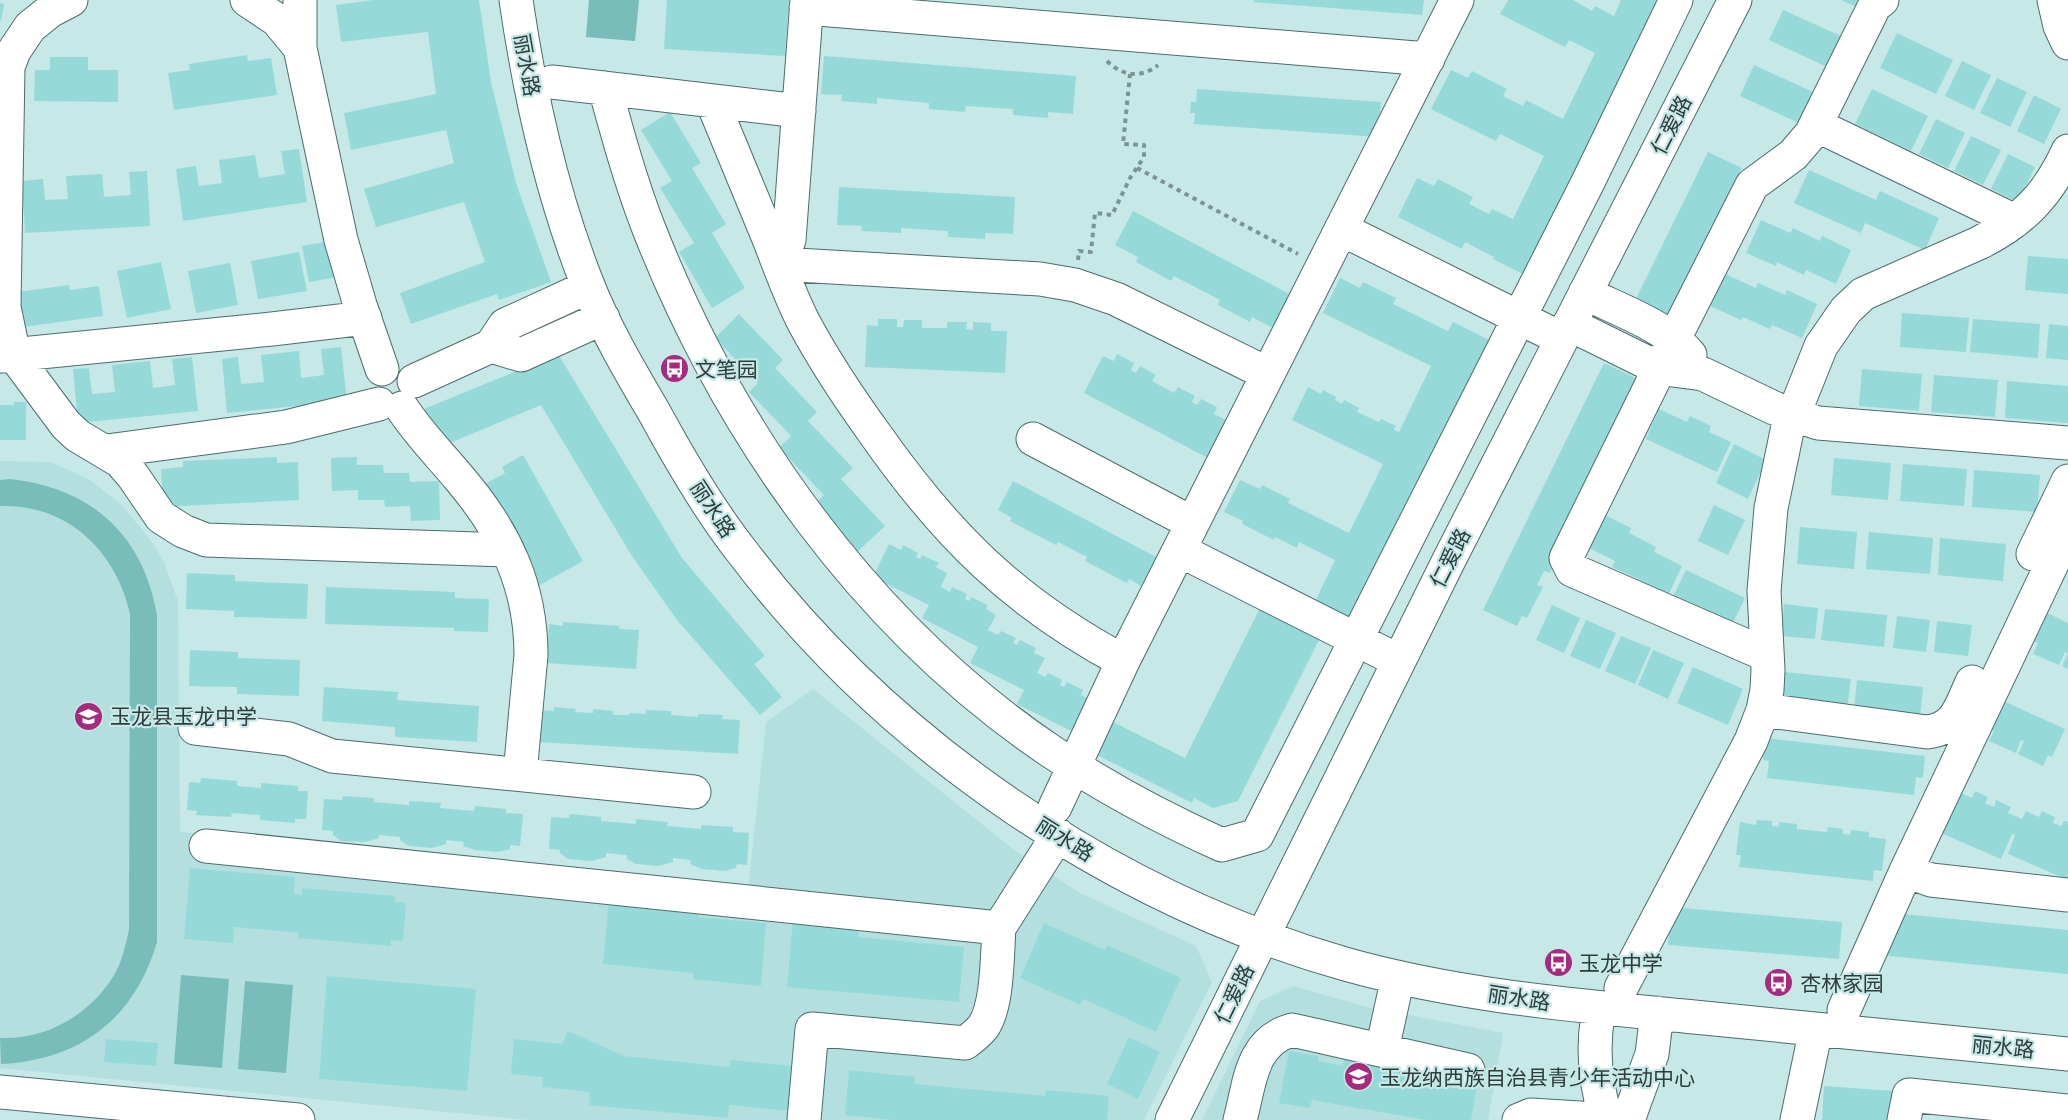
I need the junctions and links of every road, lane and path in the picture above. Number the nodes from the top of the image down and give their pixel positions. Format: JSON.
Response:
{"nodes":[{"id":1,"x":71,"y":0,"type":"edge"},
{"id":2,"x":247,"y":0,"type":"edge"},
{"id":3,"x":300,"y":0,"type":"edge"},
{"id":4,"x":516,"y":0,"type":"edge"},
{"id":5,"x":538,"y":0,"type":"edge"},
{"id":6,"x":1457,"y":0,"type":"edge"},
{"id":7,"x":1676,"y":0,"type":"edge"},
{"id":8,"x":1735,"y":0,"type":"edge"},
{"id":9,"x":1882,"y":0,"type":"edge"},
{"id":10,"x":2054,"y":0,"type":"edge"},
{"id":11,"x":806,"y":4,"type":"edge"},
{"id":12,"x":2068,"y":43,"type":"edge"},
{"id":13,"x":300,"y":48,"type":"junction"},
{"id":14,"x":1428,"y":59,"type":"junction"},
{"id":15,"x":1130,"y":74,"type":"dead end"},
{"id":16,"x":552,"y":82,"type":"junction"},
{"id":17,"x":604,"y":88,"type":"junction"},
{"id":18,"x":712,"y":101,"type":"junction"},
{"id":19,"x":799,"y":111,"type":"junction"},
{"id":20,"x":1816,"y":124,"type":"junction"},
{"id":21,"x":2068,"y":151,"type":"edge"},
{"id":22,"x":3,"y":162,"type":"edge"},
{"id":23,"x":1137,"y":168,"type":"junction"},
{"id":24,"x":2015,"y":221,"type":"junction"},
{"id":25,"x":1341,"y":229,"type":"junction"},
{"id":26,"x":779,"y":264,"type":"junction"},
{"id":27,"x":1322,"y":267,"type":"junction"},
{"id":28,"x":1076,"y":285,"type":"junction"},
{"id":29,"x":588,"y":287,"type":"junction"},
{"id":30,"x":1585,"y":293,"type":"junction"},
{"id":31,"x":365,"y":318,"type":"junction"},
{"id":32,"x":603,"y":318,"type":"junction"},
{"id":33,"x":1520,"y":318,"type":"junction"},
{"id":34,"x":1565,"y":332,"type":"junction"},
{"id":35,"x":491,"y":345,"type":"junction"},
{"id":36,"x":1667,"y":353,"type":"junction"},
{"id":37,"x":7,"y":355,"type":"edge"},
{"id":38,"x":1268,"y":375,"type":"junction"},
{"id":39,"x":398,"y":398,"type":"junction"},
{"id":40,"x":1793,"y":415,"type":"junction"},
{"id":41,"x":1033,"y":439,"type":"dead end"},
{"id":42,"x":2068,"y":443,"type":"edge"},
{"id":43,"x":107,"y":451,"type":"junction"},
{"id":44,"x":2068,"y":481,"type":"edge"},
{"id":45,"x":2068,"y":530,"type":"edge"},
{"id":46,"x":1186,"y":536,"type":"junction"},
{"id":47,"x":507,"y":550,"type":"junction"},
{"id":48,"x":2056,"y":585,"type":"edge"},
{"id":49,"x":1356,"y":639,"type":"junction"},
{"id":50,"x":1767,"y":655,"type":"junction"},
{"id":51,"x":1123,"y":661,"type":"junction"},
{"id":52,"x":1399,"y":661,"type":"junction"},
{"id":53,"x":1763,"y":710,"type":"junction"},
{"id":54,"x":195,"y":728,"type":"dead end"},
{"id":55,"x":1074,"y":766,"type":"junction"},
{"id":56,"x":520,"y":774,"type":"junction"},
{"id":57,"x":694,"y":792,"type":"dead end"},
{"id":58,"x":1056,"y":821,"type":"junction"},
{"id":59,"x":206,"y":846,"type":"dead end"},
{"id":60,"x":1906,"y":871,"type":"junction"},
{"id":61,"x":2068,"y":895,"type":"edge"},
{"id":62,"x":1268,"y":927,"type":"junction"},
{"id":63,"x":999,"y":928,"type":"junction"},
{"id":64,"x":1398,"y":977,"type":"junction"},
{"id":65,"x":1610,"y":998,"type":"junction"},
{"id":66,"x":1844,"y":1010,"type":"junction"},
{"id":67,"x":1657,"y":1013,"type":"junction"},
{"id":68,"x":1816,"y":1029,"type":"junction"},
{"id":69,"x":2068,"y":1032,"type":"edge"},
{"id":70,"x":1382,"y":1050,"type":"junction"},
{"id":71,"x":2068,"y":1054,"type":"edge"},
{"id":72,"x":1468,"y":1070,"type":"dead end"},
{"id":73,"x":0,"y":1092,"type":"edge"},
{"id":74,"x":2068,"y":1110,"type":"edge"},
{"id":75,"x":298,"y":1120,"type":"edge"},
{"id":76,"x":804,"y":1120,"type":"edge"},
{"id":77,"x":1172,"y":1120,"type":"edge"},
{"id":78,"x":1240,"y":1120,"type":"edge"},
{"id":79,"x":1519,"y":1120,"type":"edge"},
{"id":80,"x":1606,"y":1120,"type":"edge"},
{"id":81,"x":1612,"y":1120,"type":"edge"},
{"id":82,"x":1628,"y":1120,"type":"edge"},
{"id":83,"x":1797,"y":1120,"type":"edge"},
{"id":84,"x":1904,"y":1120,"type":"edge"}],
"edges":[{"from":1,"to":22,"type":"street"},
{"from":2,"to":13,"type":"street"},
{"from":3,"to":13,"type":"street"},
{"from":4,"to":29,"type":"street","name":"丽水路"},
{"from":5,"to":16,"type":"street","name":"丽水路"},
{"from":6,"to":14,"type":"street"},
{"from":7,"to":33,"type":"street"},
{"from":8,"to":30,"type":"street","name":"仁爱路"},
{"from":9,"to":20,"type":"street"},
{"from":10,"to":12,"type":"street"},
{"from":11,"to":14,"type":"street"},
{"from":11,"to":19,"type":"street"},
{"from":13,"to":31,"type":"street"},
{"from":14,"to":25,"type":"street"},
{"from":15,"to":23,"type":"path"},
{"from":16,"to":17,"type":"street"},
{"from":16,"to":58,"type":"street","name":"丽水路"},
{"from":17,"to":18,"type":"street"},
{"from":17,"to":55,"type":"street"},
{"from":18,"to":19,"type":"street"},
{"from":18,"to":26,"type":"street"},
{"from":19,"to":26,"type":"street"},
{"from":20,"to":24,"type":"street"},
{"from":20,"to":36,"type":"street"},
{"from":21,"to":24,"type":"street"},
{"from":22,"to":37,"type":"street"},
{"from":23,"to":27,"type":"path"},
{"from":23,"to":28,"type":"path"},
{"from":24,"to":40,"type":"street"},
{"from":25,"to":27,"type":"street"},
{"from":25,"to":33,"type":"street"},
{"from":26,"to":28,"type":"street"},
{"from":26,"to":51,"type":"street"},
{"from":27,"to":38,"type":"street"},
{"from":28,"to":38,"type":"street"},
{"from":29,"to":32,"type":"street","name":"丽水路"},
{"from":29,"to":35,"type":"street"},
{"from":30,"to":34,"type":"street","name":"仁爱路"},
{"from":30,"to":36,"type":"street"},
{"from":31,"to":37,"type":"street"},
{"from":31,"to":39,"type":"street"},
{"from":32,"to":35,"type":"street"},
{"from":32,"to":58,"type":"street","name":"丽水路"},
{"from":33,"to":34,"type":"street"},
{"from":33,"to":49,"type":"street"},
{"from":34,"to":36,"type":"street"},
{"from":34,"to":52,"type":"street","name":"仁爱路"},
{"from":35,"to":39,"type":"street"},
{"from":36,"to":40,"type":"street"},
{"from":36,"to":50,"type":"street"},
{"from":37,"to":43,"type":"street"},
{"from":38,"to":46,"type":"street"},
{"from":39,"to":43,"type":"street"},
{"from":39,"to":47,"type":"street"},
{"from":40,"to":42,"type":"street"},
{"from":40,"to":50,"type":"street"},
{"from":41,"to":46,"type":"street"},
{"from":43,"to":47,"type":"street"},
{"from":44,"to":53,"type":"street"},
{"from":45,"to":48,"type":"street"},
{"from":46,"to":49,"type":"street"},
{"from":46,"to":51,"type":"street"},
{"from":47,"to":56,"type":"street"},
{"from":48,"to":60,"type":"street"},
{"from":49,"to":52,"type":"street"},
{"from":49,"to":55,"type":"street"},
{"from":50,"to":53,"type":"street"},
{"from":51,"to":55,"type":"street"},
{"from":52,"to":62,"type":"street","name":"仁爱路"},
{"from":53,"to":65,"type":"street"},
{"from":54,"to":56,"type":"street"},
{"from":55,"to":58,"type":"street"},
{"from":56,"to":57,"type":"street"},
{"from":58,"to":62,"type":"street","name":"丽水路"},
{"from":58,"to":63,"type":"street"},
{"from":59,"to":63,"type":"street"},
{"from":60,"to":61,"type":"street"},
{"from":60,"to":66,"type":"street"},
{"from":62,"to":64,"type":"street","name":"丽水路"},
{"from":62,"to":65,"type":"street","name":"丽水路"},
{"from":62,"to":77,"type":"street","name":"仁爱路"},
{"from":63,"to":76,"type":"street"},
{"from":64,"to":65,"type":"street","name":"丽水路"},
{"from":64,"to":70,"type":"street"},
{"from":65,"to":66,"type":"street","name":"丽水路"},
{"from":65,"to":67,"type":"street","name":"丽水路"},
{"from":65,"to":80,"type":"street"},
{"from":66,"to":69,"type":"street","name":"丽水路"},
{"from":67,"to":68,"type":"street","name":"丽水路"},
{"from":67,"to":82,"type":"street"},
{"from":68,"to":71,"type":"street","name":"丽水路"},
{"from":68,"to":83,"type":"street"},
{"from":70,"to":72,"type":"street"},
{"from":70,"to":78,"type":"street"},
{"from":73,"to":75,"type":"street"},
{"from":74,"to":84,"type":"street"},
{"from":79,"to":80,"type":"street"},
{"from":80,"to":81,"type":"street"}]}
